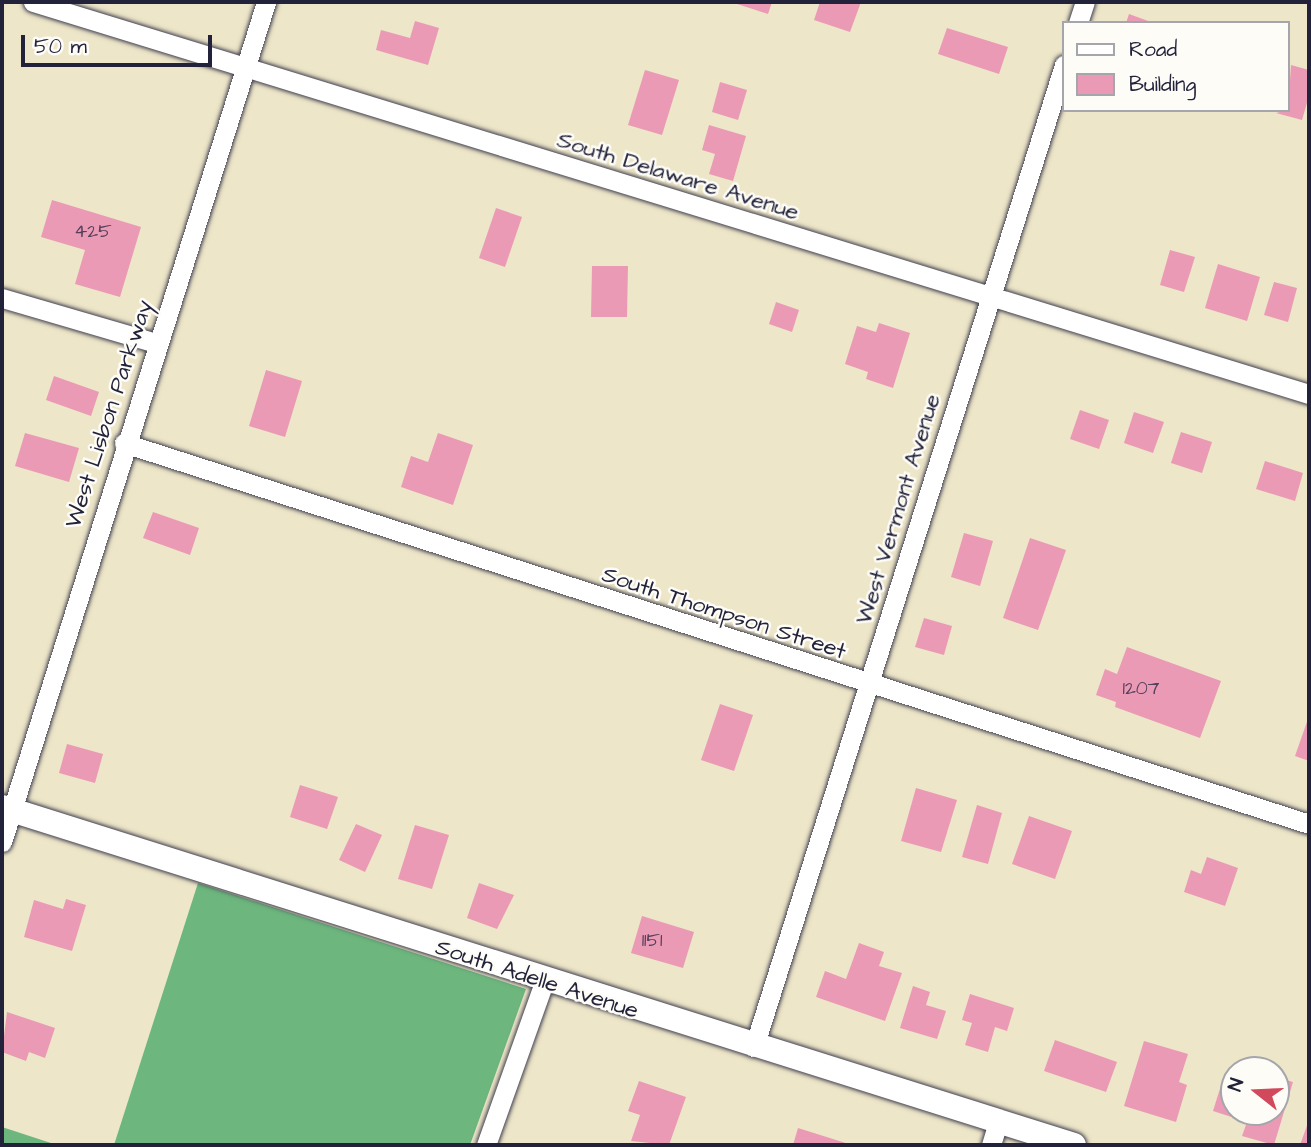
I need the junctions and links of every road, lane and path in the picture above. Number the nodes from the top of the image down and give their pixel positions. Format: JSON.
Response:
{"nodes":[{"id":1,"x":33,"y":2,"type":"edge"},
{"id":2,"x":266,"y":2,"type":"edge"},
{"id":3,"x":1085,"y":2,"type":"edge"},
{"id":4,"x":1079,"y":21,"type":"edge"},
{"id":5,"x":245,"y":67,"type":"junction"},
{"id":6,"x":1062,"y":71,"type":"edge"},
{"id":7,"x":2,"y":298,"type":"edge"},
{"id":8,"x":990,"y":298,"type":"junction"},
{"id":9,"x":156,"y":343,"type":"junction"},
{"id":10,"x":1309,"y":394,"type":"edge"},
{"id":11,"x":124,"y":443,"type":"junction"},
{"id":12,"x":868,"y":686,"type":"junction"},
{"id":13,"x":7,"y":809,"type":"edge"},
{"id":14,"x":1309,"y":824,"type":"edge"},
{"id":15,"x":2,"y":842,"type":"edge"},
{"id":16,"x":544,"y":982,"type":"junction"},
{"id":17,"x":754,"y":1047,"type":"junction"},
{"id":18,"x":994,"y":1133,"type":"edge"},
{"id":19,"x":486,"y":1145,"type":"edge"},
{"id":20,"x":1074,"y":1145,"type":"edge"}],
"edges":[{"from":1,"to":5,"type":"street","name":"South Delaware Avenue"},
{"from":2,"to":5,"type":"street","name":"West Lisbon Parkway"},
{"from":3,"to":4,"type":"street"},
{"from":5,"to":8,"type":"street","name":"South Delaware Avenue"},
{"from":5,"to":9,"type":"street","name":"West Lisbon Parkway"},
{"from":6,"to":8,"type":"street","name":"West Vermont Avenue"},
{"from":7,"to":9,"type":"street"},
{"from":8,"to":10,"type":"street","name":"South Delaware Avenue"},
{"from":8,"to":12,"type":"street","name":"West Vermont Avenue"},
{"from":9,"to":11,"type":"street","name":"West Lisbon Parkway"},
{"from":11,"to":12,"type":"street","name":"South Thompson Street"},
{"from":11,"to":13,"type":"street","name":"West Lisbon Parkway"},
{"from":12,"to":14,"type":"street","name":"South Thompson Street"},
{"from":12,"to":17,"type":"street","name":"West Vermont Avenue"},
{"from":13,"to":15,"type":"street","name":"West Lisbon Parkway"},
{"from":13,"to":16,"type":"street","name":"South Adelle Avenue"},
{"from":16,"to":17,"type":"street","name":"South Adelle Avenue"},
{"from":16,"to":19,"type":"street"},
{"from":17,"to":18,"type":"street","name":"South Adelle Avenue"},
{"from":18,"to":20,"type":"street","name":"South Adelle Avenue"}]}
